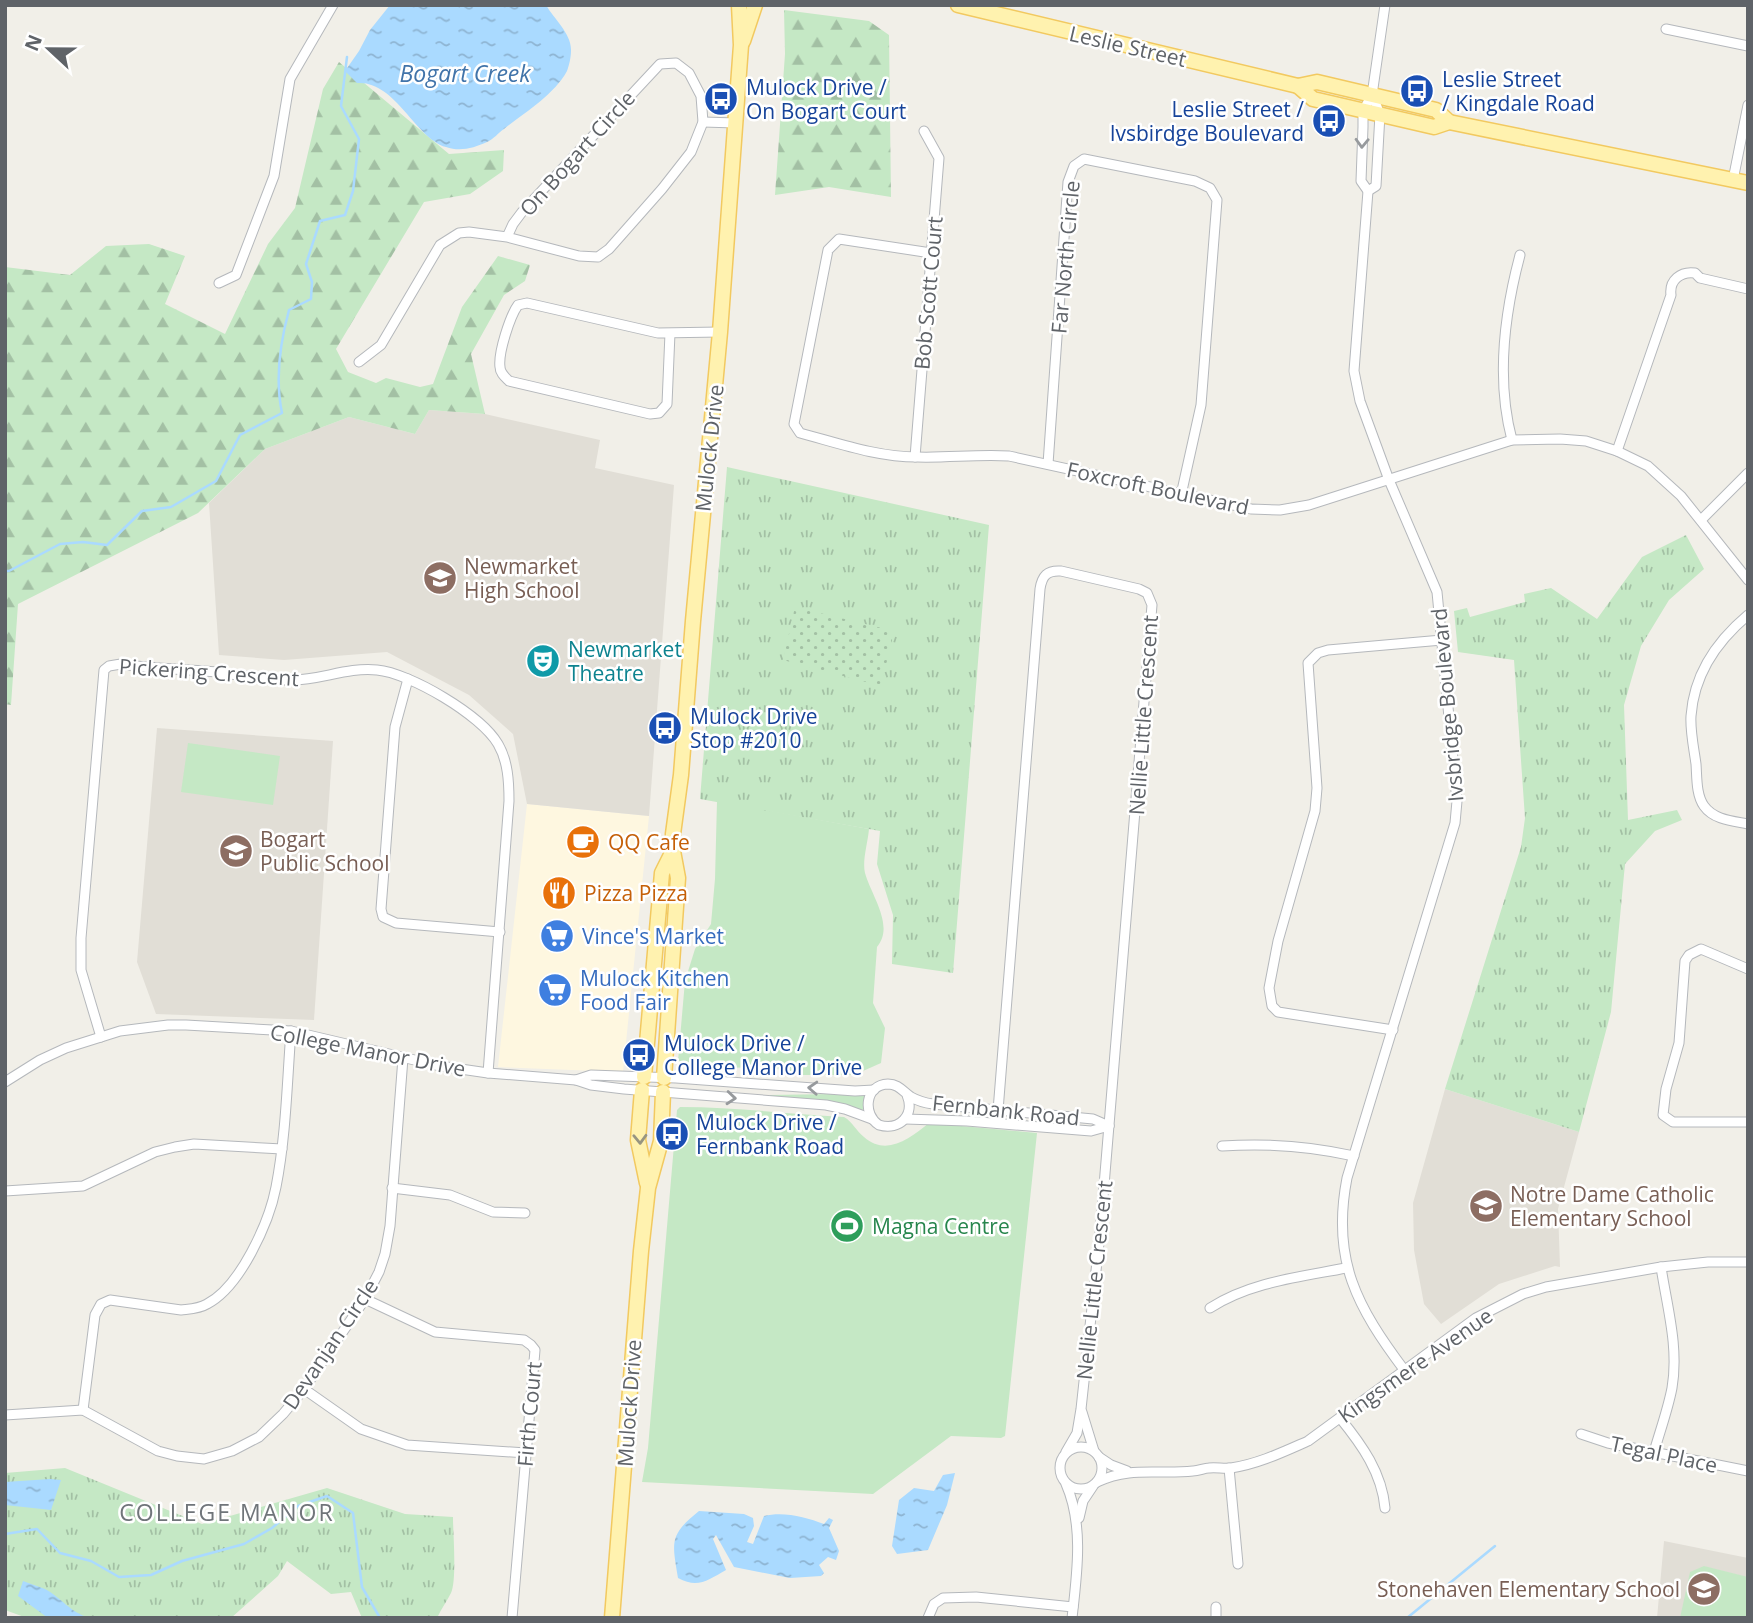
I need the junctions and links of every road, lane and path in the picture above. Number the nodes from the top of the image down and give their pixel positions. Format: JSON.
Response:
{"nodes":[{"id":1,"x":333,"y":5,"type":"edge"},
{"id":2,"x":739,"y":5,"type":"edge"},
{"id":3,"x":755,"y":5,"type":"edge"},
{"id":4,"x":958,"y":5,"type":"edge"},
{"id":5,"x":1385,"y":5,"type":"edge"},
{"id":6,"x":1666,"y":29,"type":"dead end"},
{"id":7,"x":741,"y":45,"type":"junction"},
{"id":8,"x":1748,"y":46,"type":"edge"},
{"id":9,"x":1298,"y":86,"type":"junction"},
{"id":10,"x":1372,"y":95,"type":"junction"},
{"id":11,"x":1748,"y":105,"type":"edge"},
{"id":12,"x":1363,"y":111,"type":"junction"},
{"id":13,"x":1380,"y":114,"type":"junction"},
{"id":14,"x":703,"y":122,"type":"junction"},
{"id":15,"x":1449,"y":122,"type":"junction"},
{"id":16,"x":736,"y":123,"type":"junction"},
{"id":17,"x":924,"y":131,"type":"dead end"},
{"id":18,"x":1740,"y":181,"type":"edge"},
{"id":19,"x":1368,"y":191,"type":"junction"},
{"id":20,"x":507,"y":237,"type":"junction"},
{"id":21,"x":931,"y":253,"type":"junction"},
{"id":22,"x":1520,"y":255,"type":"dead end"},
{"id":23,"x":219,"y":283,"type":"dead end"},
{"id":24,"x":1748,"y":289,"type":"edge"},
{"id":25,"x":720,"y":332,"type":"junction"},
{"id":26,"x":670,"y":333,"type":"junction"},
{"id":27,"x":359,"y":362,"type":"dead end"},
{"id":28,"x":1511,"y":440,"type":"junction"},
{"id":29,"x":1617,"y":452,"type":"junction"},
{"id":30,"x":915,"y":457,"type":"junction"},
{"id":31,"x":1048,"y":464,"type":"junction"},
{"id":32,"x":1748,"y":473,"type":"edge"},
{"id":33,"x":1389,"y":480,"type":"junction"},
{"id":34,"x":1181,"y":495,"type":"junction"},
{"id":35,"x":1701,"y":520,"type":"junction"},
{"id":36,"x":1748,"y":580,"type":"edge"},
{"id":37,"x":1748,"y":615,"type":"edge"},
{"id":38,"x":1442,"y":640,"type":"junction"},
{"id":39,"x":408,"y":679,"type":"junction"},
{"id":40,"x":1748,"y":824,"type":"edge"},
{"id":41,"x":673,"y":851,"type":"junction"},
{"id":42,"x":500,"y":932,"type":"junction"},
{"id":43,"x":1748,"y":969,"type":"edge"},
{"id":44,"x":1393,"y":1030,"type":"junction"},
{"id":45,"x":290,"y":1031,"type":"junction"},
{"id":46,"x":101,"y":1037,"type":"junction"},
{"id":47,"x":403,"y":1058,"type":"junction"},
{"id":48,"x":488,"y":1073,"type":"junction"},
{"id":49,"x":5,"y":1082,"type":"edge"},
{"id":50,"x":643,"y":1083,"type":"junction"},
{"id":51,"x":664,"y":1085,"type":"junction"},
{"id":52,"x":874,"y":1090,"type":"junction"},
{"id":53,"x":907,"y":1095,"type":"junction"},
{"id":54,"x":998,"y":1110,"type":"junction"},
{"id":55,"x":872,"y":1119,"type":"junction"},
{"id":56,"x":905,"y":1119,"type":"junction"},
{"id":57,"x":1748,"y":1122,"type":"edge"},
{"id":58,"x":997,"y":1123,"type":"junction"},
{"id":59,"x":1109,"y":1126,"type":"junction"},
{"id":60,"x":1222,"y":1146,"type":"dead end"},
{"id":61,"x":282,"y":1149,"type":"junction"},
{"id":62,"x":1354,"y":1156,"type":"junction"},
{"id":63,"x":392,"y":1188,"type":"junction"},
{"id":64,"x":648,"y":1188,"type":"junction"},
{"id":65,"x":5,"y":1192,"type":"edge"},
{"id":66,"x":525,"y":1213,"type":"dead end"},
{"id":67,"x":1748,"y":1262,"type":"edge"},
{"id":68,"x":1661,"y":1267,"type":"junction"},
{"id":69,"x":1346,"y":1268,"type":"junction"},
{"id":70,"x":365,"y":1299,"type":"junction"},
{"id":71,"x":1210,"y":1308,"type":"dead end"},
{"id":72,"x":1405,"y":1371,"type":"junction"},
{"id":73,"x":304,"y":1389,"type":"junction"},
{"id":74,"x":1082,"y":1409,"type":"junction"},
{"id":75,"x":83,"y":1410,"type":"junction"},
{"id":76,"x":5,"y":1415,"type":"edge"},
{"id":77,"x":1340,"y":1418,"type":"junction"},
{"id":78,"x":1581,"y":1434,"type":"dead end"},
{"id":79,"x":1066,"y":1452,"type":"junction"},
{"id":80,"x":1654,"y":1452,"type":"junction"},
{"id":81,"x":526,"y":1453,"type":"junction"},
{"id":82,"x":1096,"y":1454,"type":"junction"},
{"id":83,"x":1229,"y":1468,"type":"junction"},
{"id":84,"x":1748,"y":1471,"type":"edge"},
{"id":85,"x":1129,"y":1472,"type":"junction"},
{"id":86,"x":1066,"y":1484,"type":"junction"},
{"id":87,"x":1095,"y":1484,"type":"junction"},
{"id":88,"x":1385,"y":1508,"type":"dead end"},
{"id":89,"x":1078,"y":1523,"type":"junction"},
{"id":90,"x":1238,"y":1564,"type":"dead end"},
{"id":91,"x":1073,"y":1606,"type":"junction"},
{"id":92,"x":1216,"y":1607,"type":"dead end"},
{"id":93,"x":512,"y":1618,"type":"edge"},
{"id":94,"x":612,"y":1618,"type":"edge"},
{"id":95,"x":928,"y":1618,"type":"edge"},
{"id":96,"x":1072,"y":1618,"type":"edge"},
{"id":97,"x":1216,"y":1618,"type":"edge"}],
"edges":[{"from":1,"to":23,"type":"street"},
{"from":2,"to":7,"type":"main road","name":"Mulock Drive"},
{"from":3,"to":7,"type":"main road","name":"Mulock Drive"},
{"from":4,"to":9,"type":"main road","name":"Leslie Street"},
{"from":5,"to":10,"type":"street"},
{"from":6,"to":8,"type":"street"},
{"from":7,"to":16,"type":"main road","name":"Mulock Drive"},
{"from":9,"to":10,"type":"main road","name":"Leslie Street"},
{"from":9,"to":12,"type":"main road","name":"Leslie Street"},
{"from":10,"to":12,"type":"street","name":"Ivsbridge Boulevard"},
{"from":10,"to":13,"type":"street"},
{"from":10,"to":15,"type":"main road","name":"Leslie Street"},
{"from":11,"to":18,"type":"street"},
{"from":12,"to":13,"type":"main road","name":"Leslie Street"},
{"from":12,"to":19,"type":"street","name":"Ivsbridge Boulevard","one_way":true},
{"from":13,"to":15,"type":"main road","name":"Leslie Street"},
{"from":13,"to":19,"type":"street","name":"Ivsbridge Boulevard"},
{"from":14,"to":16,"type":"street"},
{"from":14,"to":20,"type":"street","name":"On Bogart Circle"},
{"from":14,"to":20,"type":"street","name":"On Bogart Circle"},
{"from":15,"to":18,"type":"main road","name":"Leslie Street"},
{"from":16,"to":25,"type":"main road","name":"Mulock Drive"},
{"from":17,"to":21,"type":"street","name":"Bob Scott Court"},
{"from":19,"to":33,"type":"street","name":"Ivsbridge Boulevard"},
{"from":20,"to":27,"type":"street"},
{"from":21,"to":30,"type":"street","name":"Bob Scott Court"},
{"from":21,"to":30,"type":"street","name":"Foxcroft Boulevard"},
{"from":22,"to":28,"type":"street"},
{"from":24,"to":29,"type":"street"},
{"from":25,"to":26,"type":"street"},
{"from":25,"to":41,"type":"main road","name":"Mulock Drive"},
{"from":26,"to":26,"type":"street"},
{"from":28,"to":29,"type":"street","name":"Foxcroft Boulevard"},
{"from":28,"to":33,"type":"street","name":"Foxcroft Boulevard"},
{"from":29,"to":35,"type":"street","name":"Foxcroft Boulevard"},
{"from":30,"to":31,"type":"street","name":"Foxcroft Boulevard"},
{"from":31,"to":34,"type":"street","name":"Foxcroft Boulevard"},
{"from":31,"to":34,"type":"street","name":"Far North Circle"},
{"from":32,"to":35,"type":"street"},
{"from":33,"to":34,"type":"street","name":"Foxcroft Boulevard"},
{"from":33,"to":38,"type":"street","name":"Ivsbridge Boulevard"},
{"from":35,"to":36,"type":"street","name":"Foxcroft Boulevard"},
{"from":37,"to":40,"type":"street"},
{"from":38,"to":44,"type":"street","name":"Ivsbridge Boulevard"},
{"from":38,"to":44,"type":"street"},
{"from":39,"to":42,"type":"street","name":"Pickering Crescent"},
{"from":39,"to":42,"type":"street"},
{"from":39,"to":46,"type":"street","name":"Pickering Crescent"},
{"from":41,"to":50,"type":"main road","name":"Mulock Drive"},
{"from":41,"to":51,"type":"main road","name":"Mulock Drive"},
{"from":42,"to":48,"type":"street","name":"Pickering Crescent"},
{"from":43,"to":57,"type":"street"},
{"from":44,"to":62,"type":"street","name":"Ivsbridge Boulevard"},
{"from":45,"to":46,"type":"street","name":"College Manor Drive"},
{"from":45,"to":47,"type":"street","name":"College Manor Drive"},
{"from":45,"to":61,"type":"street"},
{"from":46,"to":49,"type":"street","name":"College Manor Drive"},
{"from":47,"to":48,"type":"street","name":"College Manor Drive"},
{"from":47,"to":63,"type":"street","name":"Devanjan Circle"},
{"from":48,"to":50,"type":"street","name":"College Manor Drive"},
{"from":50,"to":51,"type":"street"},
{"from":50,"to":51,"type":"street","name":"College Manor Drive"},
{"from":50,"to":64,"type":"main road","name":"Mulock Drive","one_way":true},
{"from":52,"to":51,"type":"street","one_way":true},
{"from":51,"to":55,"type":"street","one_way":true},
{"from":51,"to":64,"type":"main road","name":"Mulock Drive"},
{"from":52,"to":53,"type":"street"},
{"from":52,"to":55,"type":"street"},
{"from":53,"to":54,"type":"street","name":"Fernbank Road"},
{"from":53,"to":56,"type":"street"},
{"from":54,"to":58,"type":"street","name":"Nellie Little Crescent"},
{"from":54,"to":59,"type":"street","name":"Fernbank Road"},
{"from":54,"to":59,"type":"street","name":"Nellie Little Crescent"},
{"from":55,"to":56,"type":"street"},
{"from":56,"to":58,"type":"street","name":"Fernbank Road"},
{"from":58,"to":59,"type":"street","name":"Fernbank Road"},
{"from":59,"to":74,"type":"street","name":"Nellie Little Crescent"},
{"from":60,"to":62,"type":"street"},
{"from":61,"to":65,"type":"street"},
{"from":61,"to":75,"type":"street"},
{"from":62,"to":69,"type":"street","name":"Ivsbridge Boulevard"},
{"from":63,"to":66,"type":"street"},
{"from":63,"to":70,"type":"street","name":"Devanjan Circle"},
{"from":64,"to":94,"type":"main road","name":"Mulock Drive"},
{"from":67,"to":68,"type":"street","name":"Kingsmere Avenue"},
{"from":68,"to":72,"type":"street","name":"Kingsmere Avenue"},
{"from":68,"to":80,"type":"street"},
{"from":69,"to":71,"type":"street"},
{"from":69,"to":72,"type":"street","name":"Ivsbridge Boulevard"},
{"from":70,"to":73,"type":"street","name":"Devanjan Circle"},
{"from":70,"to":81,"type":"street","name":"Firth Court"},
{"from":72,"to":77,"type":"street","name":"Kingsmere Avenue"},
{"from":73,"to":75,"type":"street","name":"Devanjan Circle"},
{"from":73,"to":81,"type":"street"},
{"from":74,"to":79,"type":"street","name":"Nellie Little Crescent"},
{"from":74,"to":82,"type":"street","name":"Nellie Little Crescent"},
{"from":75,"to":76,"type":"street"},
{"from":77,"to":83,"type":"street","name":"Kingsmere Avenue"},
{"from":77,"to":88,"type":"street"},
{"from":78,"to":80,"type":"street","name":"Tegal Place"},
{"from":79,"to":82,"type":"street"},
{"from":79,"to":86,"type":"street"},
{"from":80,"to":84,"type":"street","name":"Tegal Place"},
{"from":81,"to":93,"type":"street","name":"Firth Court"},
{"from":82,"to":85,"type":"street","name":"Kingsmere Avenue"},
{"from":82,"to":87,"type":"street"},
{"from":83,"to":85,"type":"street","name":"Kingsmere Avenue"},
{"from":83,"to":90,"type":"street"},
{"from":85,"to":87,"type":"street","name":"Kingsmere Avenue"},
{"from":86,"to":87,"type":"street"},
{"from":86,"to":89,"type":"street"},
{"from":87,"to":89,"type":"street"},
{"from":89,"to":91,"type":"street"},
{"from":91,"to":95,"type":"street"},
{"from":91,"to":96,"type":"street"},
{"from":92,"to":97,"type":"street"}]}
